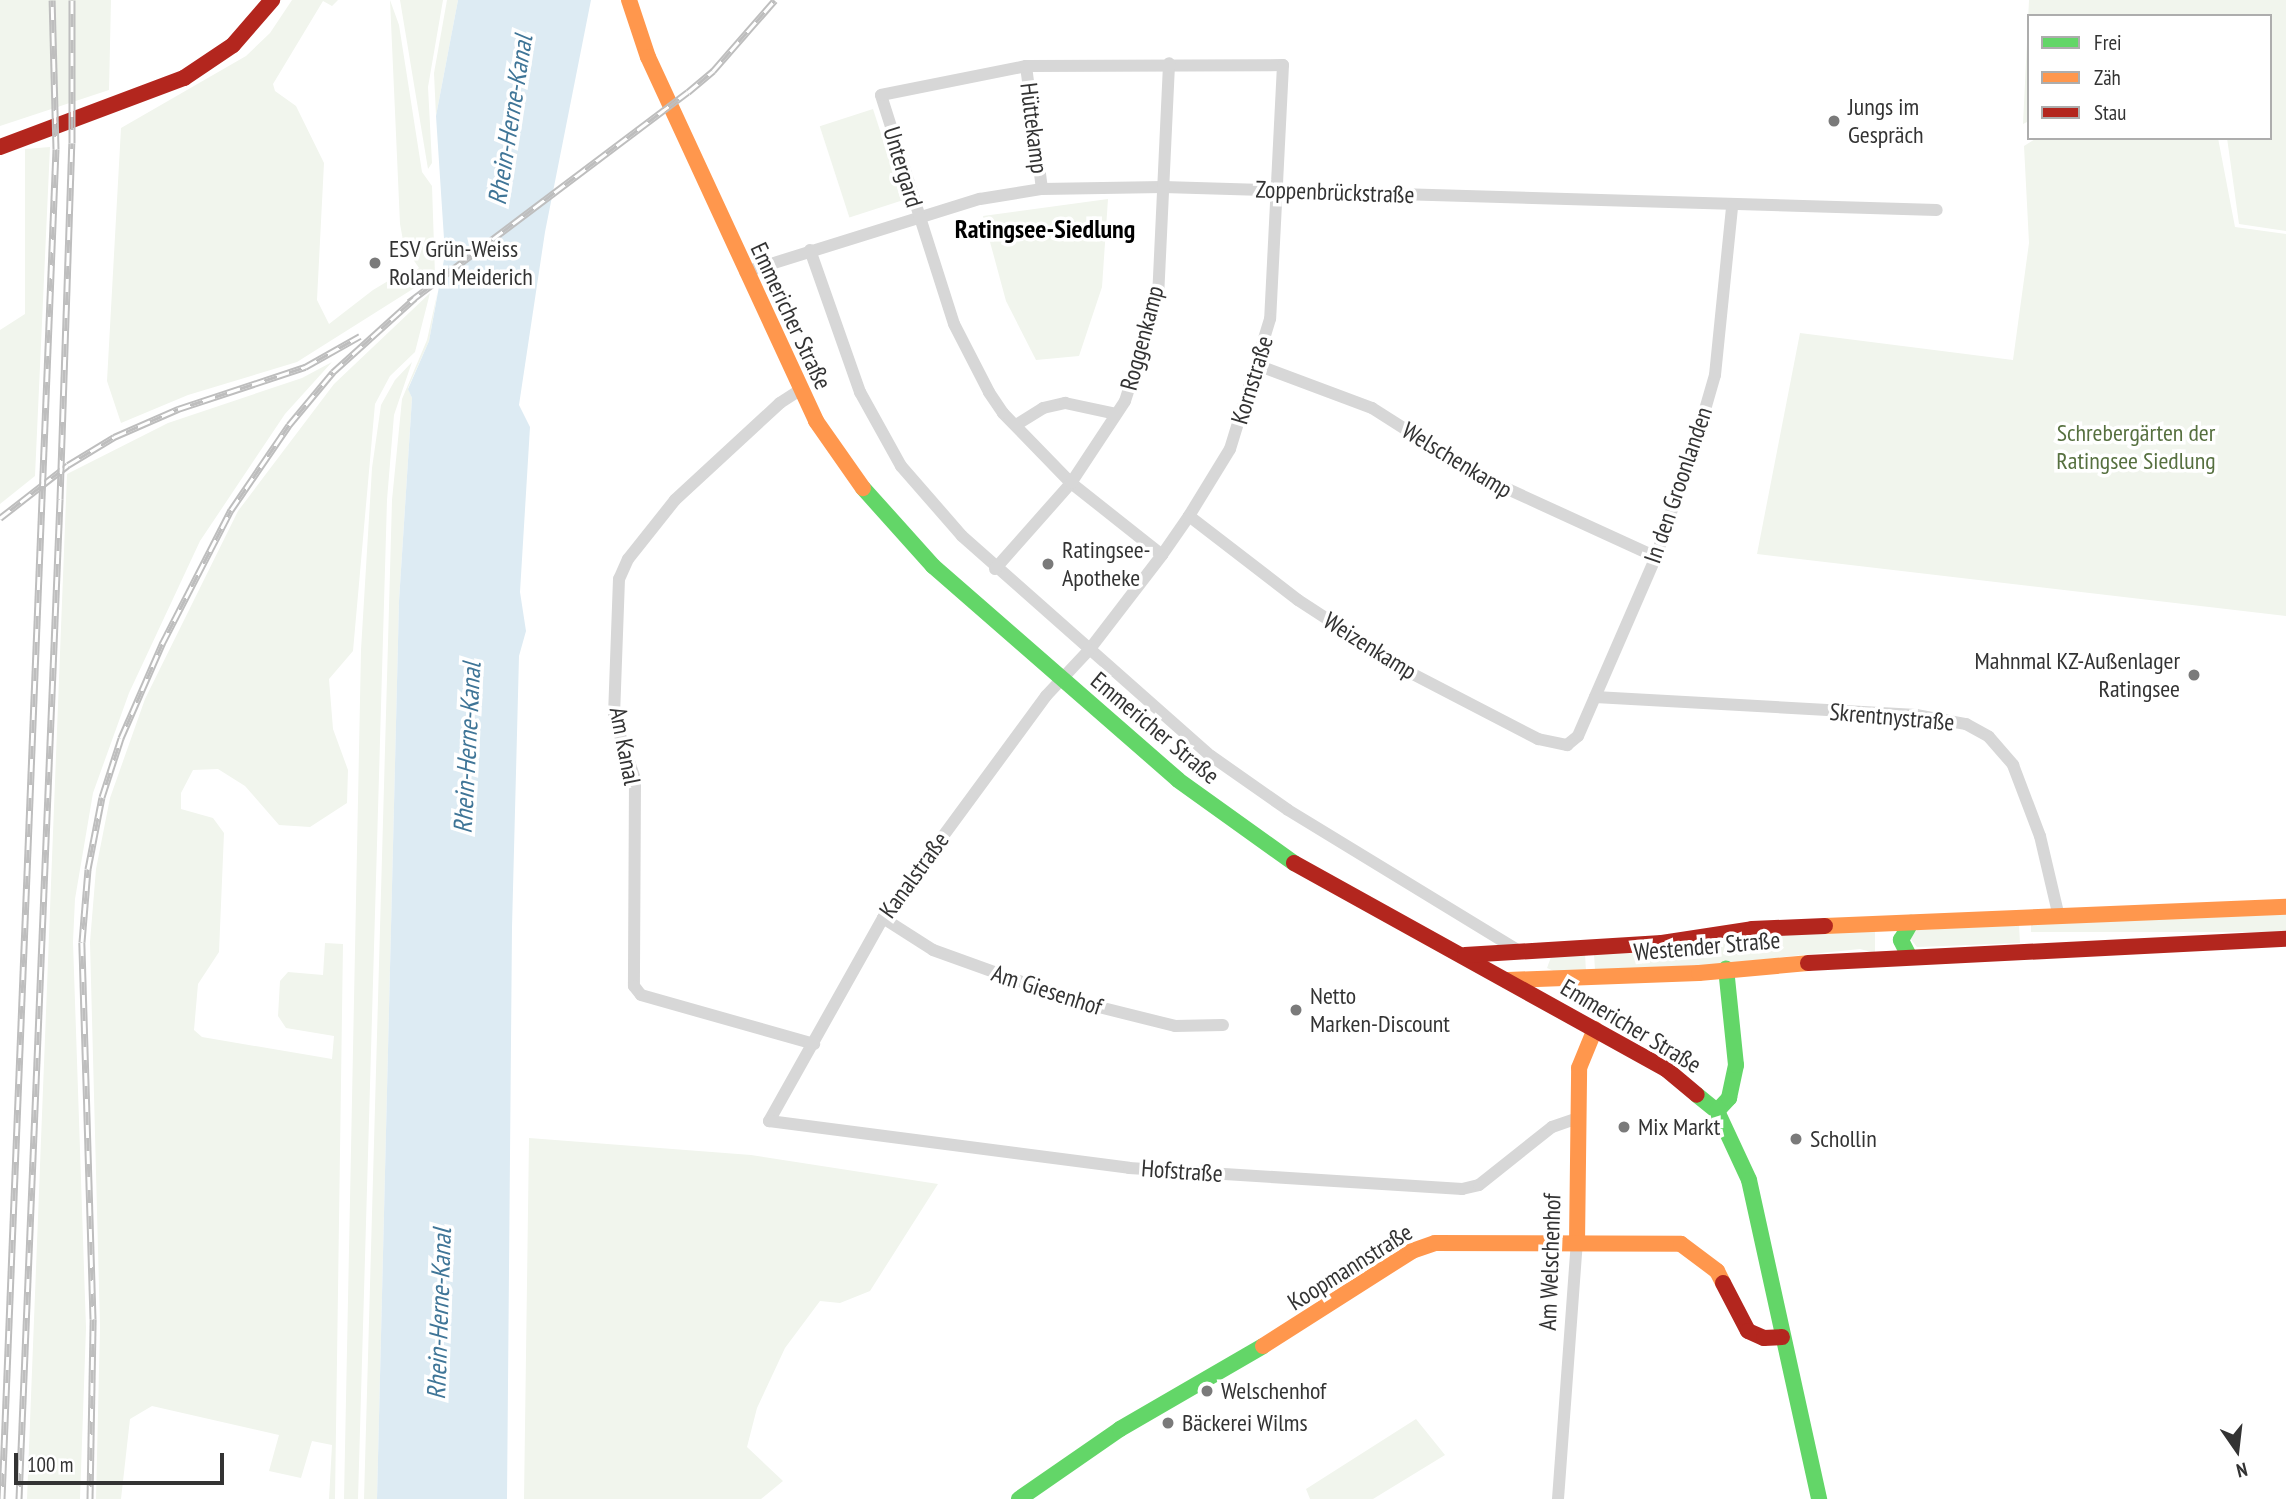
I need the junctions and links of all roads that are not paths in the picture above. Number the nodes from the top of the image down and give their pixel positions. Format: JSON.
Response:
{"nodes":[{"id":1,"x":272,"y":0,"type":"edge"},
{"id":2,"x":629,"y":0,"type":"edge"},
{"id":3,"x":1169,"y":63,"type":"junction"},
{"id":4,"x":1283,"y":65,"type":"joint"},
{"id":5,"x":1027,"y":66,"type":"junction"},
{"id":6,"x":0,"y":147,"type":"edge"},
{"id":7,"x":1163,"y":187,"type":"junction"},
{"id":8,"x":1042,"y":189,"type":"junction"},
{"id":9,"x":1277,"y":191,"type":"junction"},
{"id":10,"x":1732,"y":207,"type":"junction"},
{"id":11,"x":1937,"y":211,"type":"dead end"},
{"id":12,"x":919,"y":218,"type":"junction"},
{"id":13,"x":810,"y":250,"type":"junction"},
{"id":14,"x":745,"y":272,"type":"junction"},
{"id":15,"x":1258,"y":365,"type":"junction"},
{"id":16,"x":800,"y":390,"type":"junction"},
{"id":17,"x":1116,"y":414,"type":"junction"},
{"id":18,"x":1017,"y":425,"type":"junction"},
{"id":19,"x":1071,"y":483,"type":"junction"},
{"id":20,"x":1189,"y":516,"type":"junction"},
{"id":21,"x":1162,"y":555,"type":"junction"},
{"id":22,"x":1656,"y":557,"type":"junction"},
{"id":23,"x":995,"y":569,"type":"junction"},
{"id":24,"x":1089,"y":650,"type":"junction"},
{"id":25,"x":1062,"y":680,"type":"junction"},
{"id":26,"x":1595,"y":697,"type":"junction"},
{"id":27,"x":1567,"y":746,"type":"joint"},
{"id":28,"x":2286,"y":907,"type":"edge"},
{"id":29,"x":2059,"y":917,"type":"junction"},
{"id":30,"x":883,"y":918,"type":"junction"},
{"id":31,"x":1911,"y":923,"type":"junction"},
{"id":32,"x":1487,"y":932,"type":"junction"},
{"id":33,"x":2286,"y":939,"type":"edge"},
{"id":34,"x":1522,"y":952,"type":"junction"},
{"id":35,"x":1908,"y":954,"type":"junction"},
{"id":36,"x":1465,"y":955,"type":"joint"},
{"id":37,"x":1483,"y":960,"type":"junction"},
{"id":38,"x":1726,"y":969,"type":"junction"},
{"id":39,"x":1508,"y":980,"type":"junction"},
{"id":40,"x":1223,"y":1025,"type":"dead end"},
{"id":41,"x":1595,"y":1029,"type":"junction"},
{"id":42,"x":814,"y":1044,"type":"junction"},
{"id":43,"x":1717,"y":1111,"type":"junction"},
{"id":44,"x":1575,"y":1119,"type":"junction"},
{"id":45,"x":769,"y":1121,"type":"joint"},
{"id":46,"x":1577,"y":1243,"type":"junction"},
{"id":47,"x":1783,"y":1337,"type":"junction"},
{"id":48,"x":1019,"y":1499,"type":"edge"},
{"id":49,"x":1558,"y":1499,"type":"edge"},
{"id":50,"x":1819,"y":1499,"type":"edge"}],
"edges":[{"from":1,"to":6,"type":"main road"},
{"from":2,"to":14,"type":"main road","name":"Emmericher Straße"},
{"from":3,"to":4,"type":"street","name":"Untergard"},
{"from":3,"to":5,"type":"street","name":"Untergard"},
{"from":3,"to":7,"type":"street","name":"Roggenkamp"},
{"from":4,"to":9,"type":"street","name":"Kornstraße"},
{"from":5,"to":8,"type":"street","name":"Hüttekamp"},
{"from":5,"to":12,"type":"street","name":"Untergard"},
{"from":7,"to":8,"type":"street","name":"Zoppenbrückstraße"},
{"from":7,"to":9,"type":"street","name":"Zoppenbrückstraße"},
{"from":7,"to":17,"type":"street","name":"Roggenkamp"},
{"from":8,"to":12,"type":"street","name":"Zoppenbrückstraße"},
{"from":9,"to":10,"type":"street","name":"Zoppenbrückstraße"},
{"from":9,"to":15,"type":"street","name":"Kornstraße"},
{"from":10,"to":11,"type":"street","name":"Zoppenbrückstraße"},
{"from":10,"to":22,"type":"street","name":"In den Groonlanden"},
{"from":12,"to":13,"type":"street","name":"Zoppenbrückstraße"},
{"from":12,"to":18,"type":"street","name":"Untergard"},
{"from":13,"to":14,"type":"street","name":"Zoppenbrückstraße"},
{"from":13,"to":23,"type":"street","name":"Emmericher Straße"},
{"from":14,"to":16,"type":"main road","name":"Emmericher Straße"},
{"from":15,"to":20,"type":"street","name":"Kornstraße"},
{"from":15,"to":22,"type":"street","name":"Welschenkamp"},
{"from":16,"to":25,"type":"main road","name":"Emmericher Straße"},
{"from":16,"to":42,"type":"street","name":"Am Kanal"},
{"from":17,"to":18,"type":"street"},
{"from":17,"to":19,"type":"street","name":"Roggenkamp"},
{"from":18,"to":19,"type":"street","name":"Untergard"},
{"from":19,"to":21,"type":"street","name":"Untergard"},
{"from":19,"to":23,"type":"street","name":"Roggenkamp"},
{"from":20,"to":21,"type":"street","name":"Kornstraße"},
{"from":20,"to":27,"type":"street","name":"Weizenkamp"},
{"from":21,"to":24,"type":"street","name":"Kornstraße"},
{"from":22,"to":26,"type":"street","name":"In den Groonlanden"},
{"from":23,"to":24,"type":"street","name":"Emmericher Straße"},
{"from":24,"to":25,"type":"street","name":"Kanalstraße"},
{"from":24,"to":32,"type":"street","name":"Emmericher Straße"},
{"from":25,"to":30,"type":"street","name":"Kanalstraße"},
{"from":25,"to":36,"type":"main road","name":"Emmericher Straße"},
{"from":26,"to":27,"type":"street","name":"In den Groonlanden"},
{"from":26,"to":29,"type":"street","name":"Skrentnystraße"},
{"from":28,"to":29,"type":"main road","name":"Westender Straße"},
{"from":29,"to":31,"type":"main road","name":"Westender Straße"},
{"from":30,"to":40,"type":"street","name":"Am Giesenhof"},
{"from":30,"to":42,"type":"street","name":"Kanalstraße"},
{"from":31,"to":34,"type":"main road","name":"Westender Straße"},
{"from":31,"to":35,"type":"main road"},
{"from":32,"to":34,"type":"street","name":"Emmericher Straße"},
{"from":32,"to":37,"type":"street"},
{"from":33,"to":35,"type":"main road","name":"Westender Straße"},
{"from":34,"to":37,"type":"main road","name":"Westender Straße"},
{"from":34,"to":39,"type":"main road"},
{"from":35,"to":38,"type":"main road","name":"Westender Straße"},
{"from":36,"to":37,"type":"main road","name":"Westender Straße"},
{"from":37,"to":39,"type":"main road","name":"Emmericher Straße"},
{"from":38,"to":39,"type":"main road","name":"Westender Straße"},
{"from":38,"to":43,"type":"main road"},
{"from":39,"to":41,"type":"main road","name":"Emmericher Straße"},
{"from":41,"to":43,"type":"main road","name":"Emmericher Straße"},
{"from":41,"to":44,"type":"main road","name":"Am Welschenhof"},
{"from":42,"to":45,"type":"street","name":"Kanalstraße"},
{"from":43,"to":47,"type":"main road","name":"Emmericher Straße"},
{"from":44,"to":45,"type":"street","name":"Hofstraße"},
{"from":44,"to":46,"type":"main road","name":"Am Welschenhof"},
{"from":46,"to":47,"type":"main road","name":"Koopmannstraße"},
{"from":46,"to":48,"type":"main road","name":"Koopmannstraße"},
{"from":46,"to":49,"type":"street","name":"Am Welschenhof"},
{"from":47,"to":50,"type":"main road","name":"Emmericher Straße"}]}
